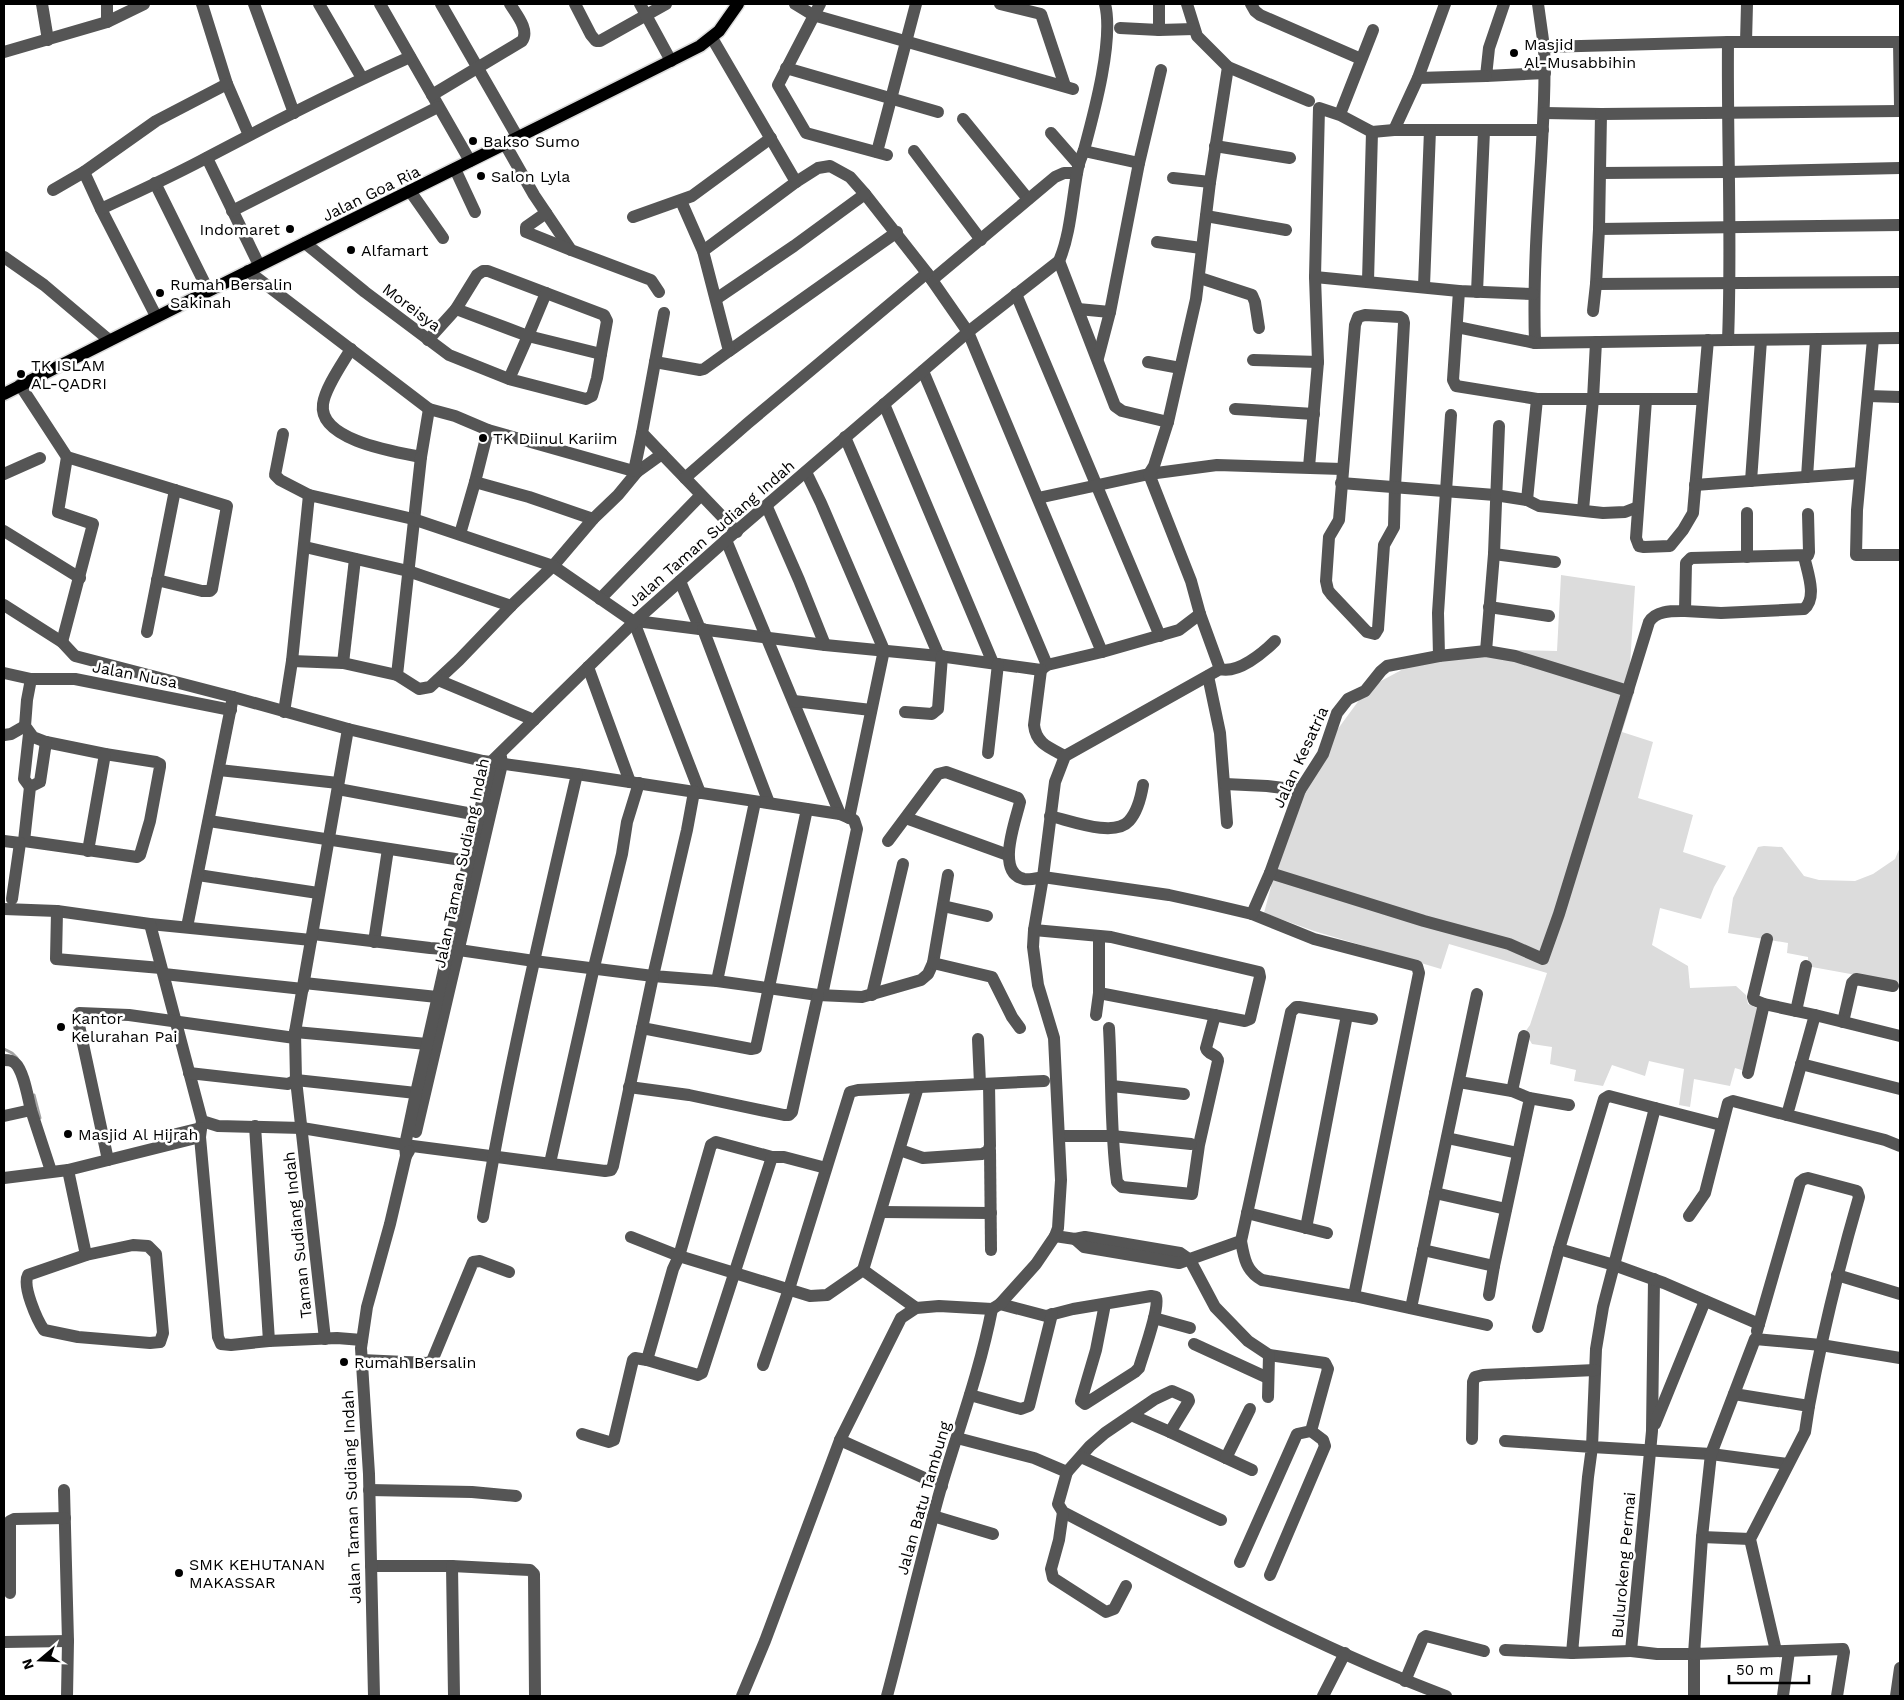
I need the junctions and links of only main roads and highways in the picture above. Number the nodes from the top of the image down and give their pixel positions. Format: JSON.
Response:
{"nodes":[{"id":1,"x":738,"y":4,"type":"edge"},
{"id":2,"x":4,"y":394,"type":"edge"}],
"edges":[{"from":1,"to":2,"type":"main road","name":"Jalan Goa Ria"}]}
